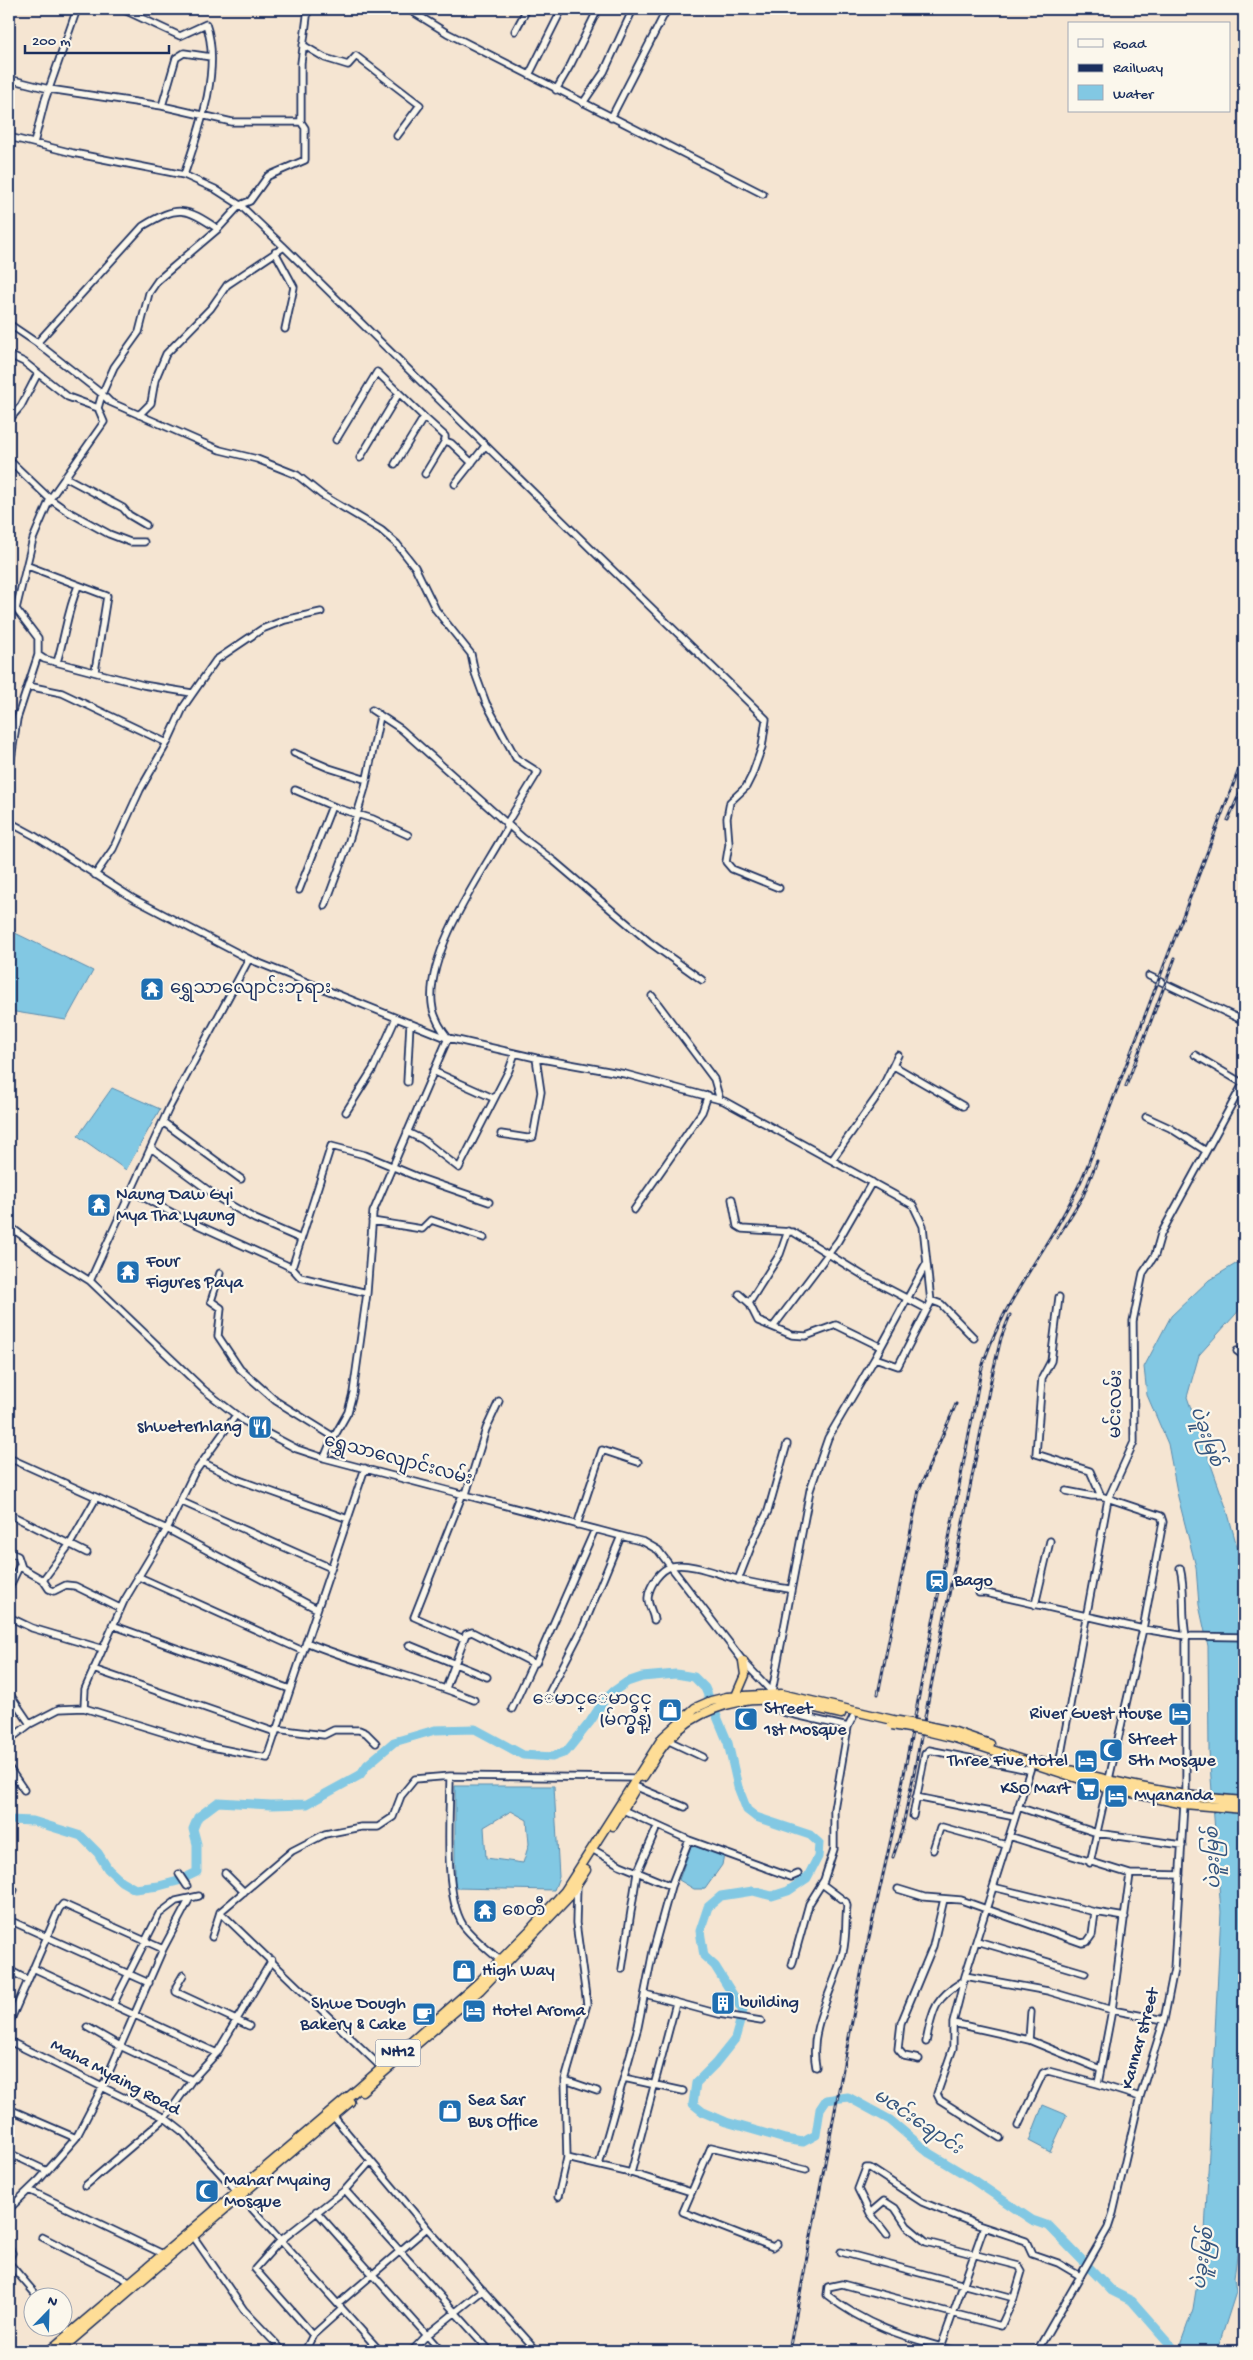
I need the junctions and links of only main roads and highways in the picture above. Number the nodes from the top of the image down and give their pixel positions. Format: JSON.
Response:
{"nodes":[{"id":1,"x":743,"y":1661,"type":"road end"},
{"id":2,"x":736,"y":1696,"type":"junction"},
{"id":3,"x":773,"y":1696,"type":"junction"},
{"id":4,"x":713,"y":1704,"type":"junction"},
{"id":5,"x":697,"y":1712,"type":"junction"},
{"id":6,"x":892,"y":1722,"type":"junction"},
{"id":7,"x":927,"y":1729,"type":"junction"},
{"id":8,"x":1059,"y":1770,"type":"junction"},
{"id":9,"x":1189,"y":1801,"type":"junction"},
{"id":10,"x":1244,"y":1801,"type":"edge"},
{"id":11,"x":1244,"y":1809,"type":"edge"},
{"id":12,"x":594,"y":1850,"type":"junction"},
{"id":13,"x":501,"y":1962,"type":"junction"},
{"id":14,"x":383,"y":2069,"type":"junction"},
{"id":15,"x":239,"y":2193,"type":"junction"},
{"id":16,"x":134,"y":2284,"type":"junction"},
{"id":17,"x":49,"y":2351,"type":"edge"},
{"id":18,"x":59,"y":2351,"type":"edge"}],
"edges":[{"from":1,"to":2,"type":"highway"},
{"from":2,"to":3,"type":"highway","number":"NH12"},
{"from":2,"to":4,"type":"highway","number":"NH12"},
{"from":3,"to":4,"type":"highway","number":"NH12"},
{"from":3,"to":6,"type":"highway","number":"NH12"},
{"from":3,"to":6,"type":"highway","number":"NH12"},
{"from":4,"to":5,"type":"highway","number":"NH12"},
{"from":5,"to":12,"type":"highway","number":"NH12"},
{"from":5,"to":12,"type":"highway","number":"NH12"},
{"from":6,"to":7,"type":"highway","number":"NH12","bridge":true},
{"from":7,"to":8,"type":"highway","number":"NH12"},
{"from":7,"to":8,"type":"highway","number":"NH12"},
{"from":8,"to":9,"type":"highway","number":"NH12"},
{"from":9,"to":10,"type":"highway","number":"NH12"},
{"from":9,"to":11,"type":"highway","number":"NH12"},
{"from":12,"to":13,"type":"highway","number":"NH12"},
{"from":12,"to":13,"type":"highway","number":"NH12"},
{"from":13,"to":14,"type":"highway","number":"NH12"},
{"from":14,"to":15,"type":"highway","number":"NH12"},
{"from":14,"to":15,"type":"highway","number":"NH12"},
{"from":15,"to":16,"type":"highway","number":"NH12"},
{"from":15,"to":16,"type":"highway","number":"NH12"},
{"from":16,"to":17,"type":"highway","number":"NH12"},
{"from":16,"to":18,"type":"highway","number":"NH12"}]}
